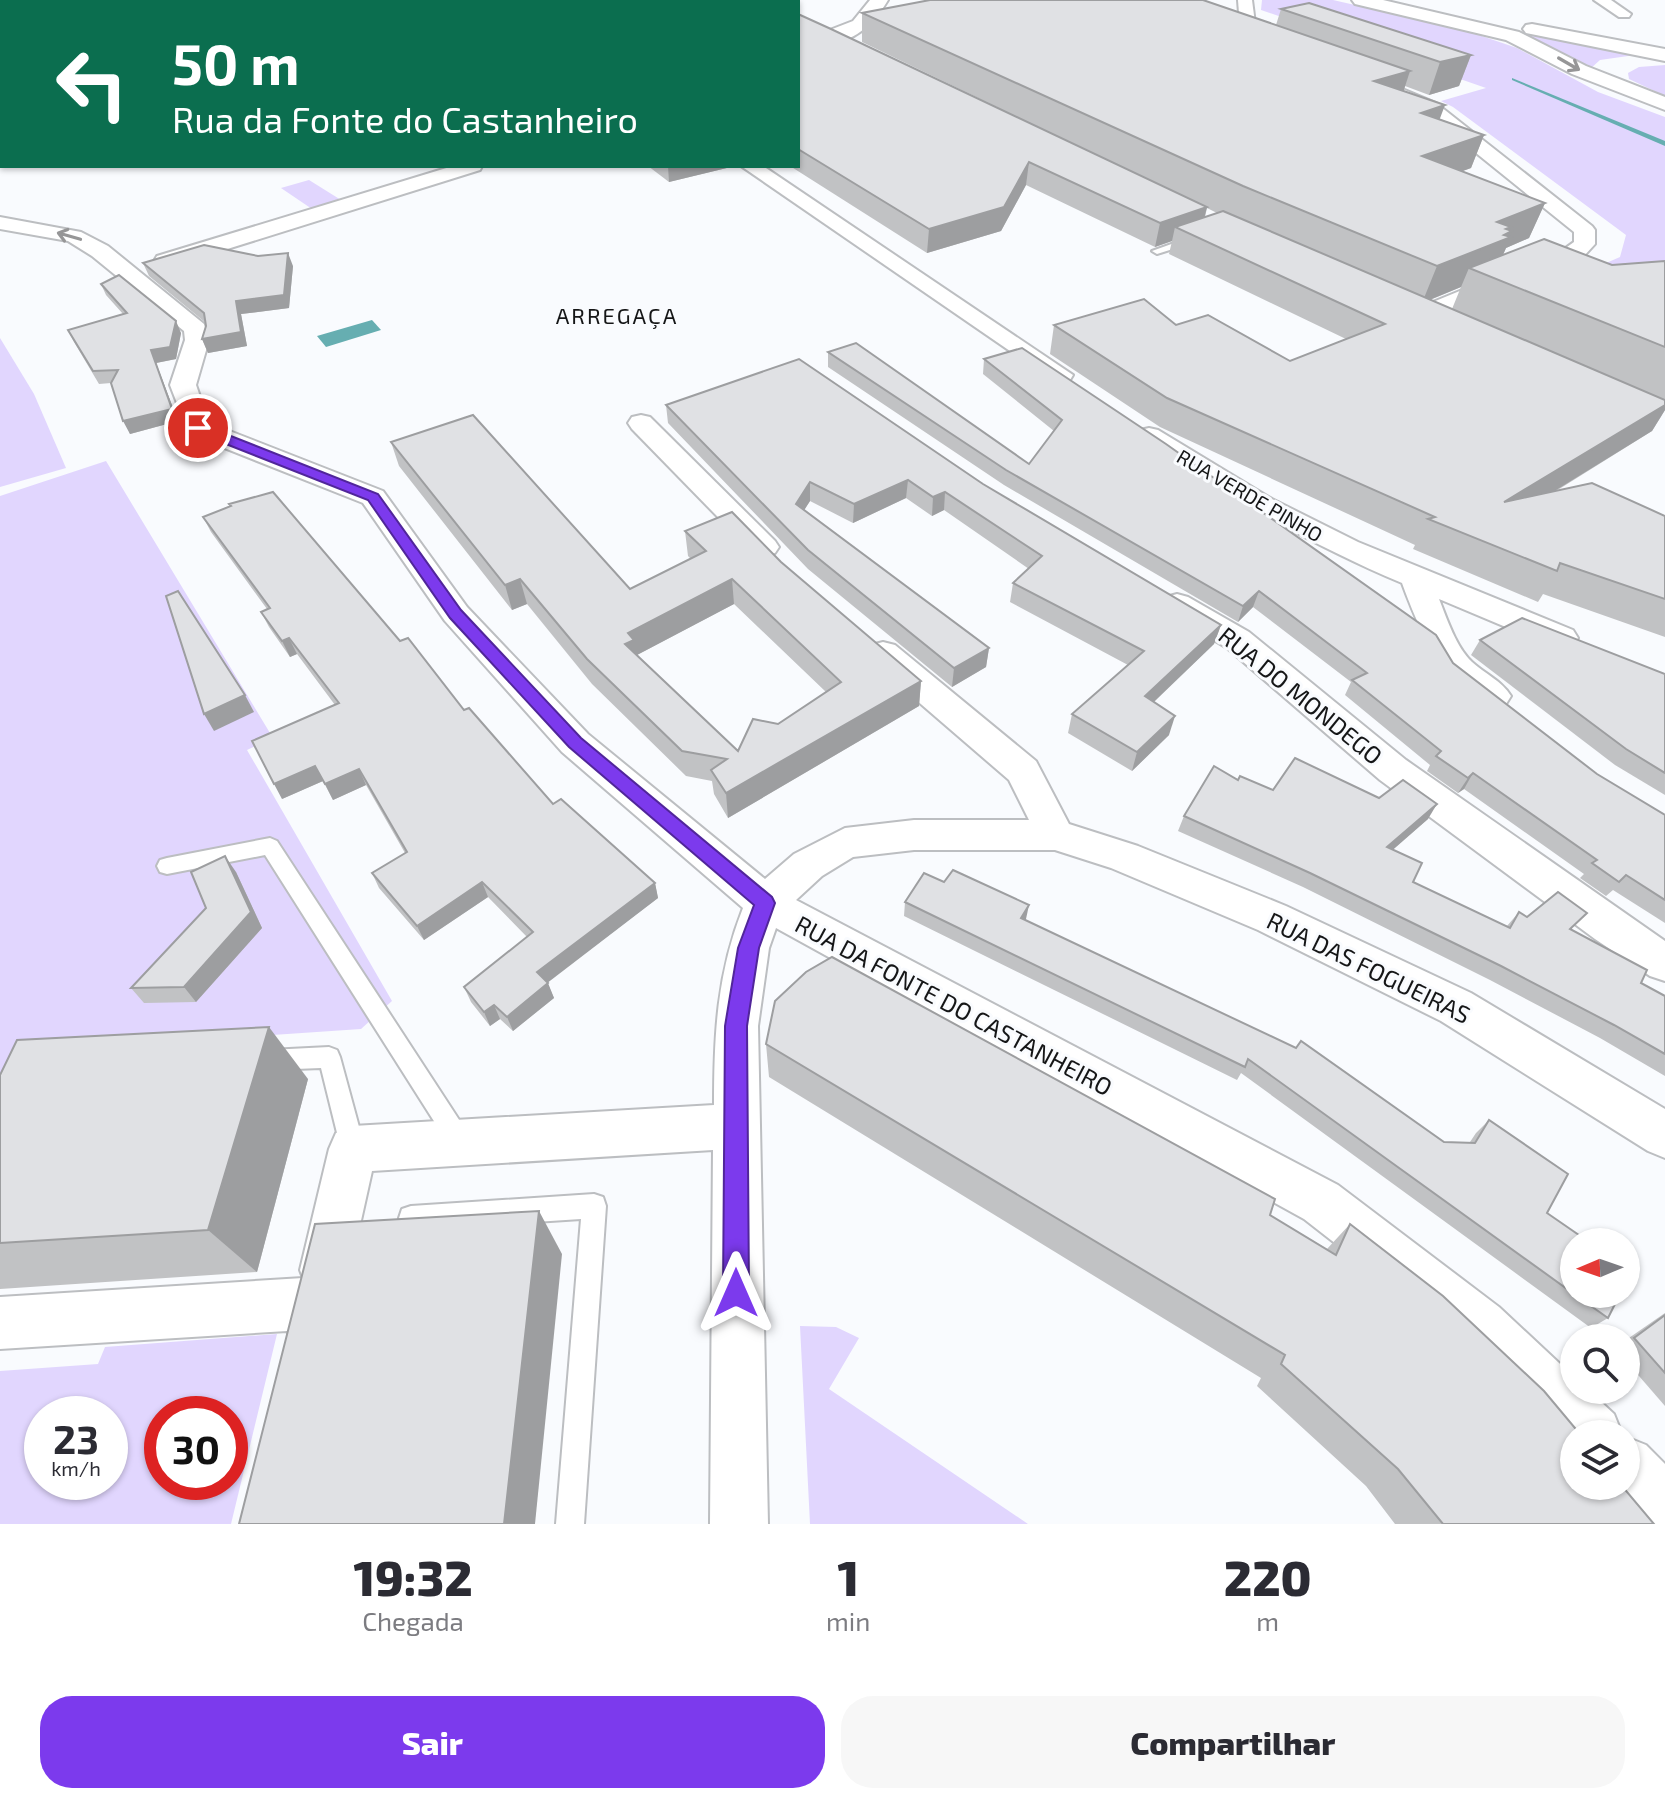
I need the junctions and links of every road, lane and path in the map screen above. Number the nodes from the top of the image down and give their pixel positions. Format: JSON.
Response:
{"nodes":[{"id":1,"x":879,"y":0,"type":"edge"},
{"id":2,"x":1245,"y":0,"type":"edge"},
{"id":3,"x":1361,"y":0,"type":"edge"},
{"id":4,"x":1396,"y":0,"type":"edge"},
{"id":5,"x":1601,"y":0,"type":"edge"},
{"id":6,"x":1624,"y":14,"type":"dead end"},
{"id":7,"x":1249,"y":39,"type":"edge"},
{"id":8,"x":862,"y":53,"type":"edge"},
{"id":9,"x":1665,"y":58,"type":"edge"},
{"id":10,"x":1377,"y":85,"type":"edge"},
{"id":11,"x":1622,"y":88,"type":"junction"},
{"id":12,"x":1665,"y":104,"type":"edge"},
{"id":13,"x":466,"y":168,"type":"edge"},
{"id":14,"x":753,"y":168,"type":"edge"},
{"id":15,"x":0,"y":223,"type":"edge"},
{"id":16,"x":1197,"y":238,"type":"edge"},
{"id":17,"x":1157,"y":251,"type":"edge"},
{"id":18,"x":128,"y":272,"type":"junction"},
{"id":19,"x":1392,"y":304,"type":"edge"},
{"id":20,"x":1419,"y":316,"type":"junction"},
{"id":21,"x":1448,"y":329,"type":"edge"},
{"id":22,"x":1088,"y":394,"type":"edge"},
{"id":23,"x":1126,"y":420,"type":"edge"},
{"id":24,"x":641,"y":423,"type":"dead end"},
{"id":25,"x":784,"y":567,"type":"edge"},
{"id":26,"x":1416,"y":580,"type":"junction"},
{"id":27,"x":1156,"y":591,"type":"edge"},
{"id":28,"x":855,"y":629,"type":"edge"},
{"id":29,"x":1592,"y":650,"type":"edge"},
{"id":30,"x":1517,"y":713,"type":"edge"},
{"id":31,"x":1055,"y":835,"type":"junction"},
{"id":32,"x":167,"y":866,"type":"dead end"},
{"id":33,"x":765,"y":903,"type":"junction"},
{"id":34,"x":1665,"y":963,"type":"edge"},
{"id":35,"x":252,"y":1061,"type":"edge"},
{"id":36,"x":735,"y":1126,"type":"junction"},
{"id":37,"x":1665,"y":1135,"type":"edge"},
{"id":38,"x":461,"y":1142,"type":"junction"},
{"id":39,"x":353,"y":1149,"type":"junction"},
{"id":40,"x":361,"y":1222,"type":"junction"},
{"id":41,"x":318,"y":1303,"type":"junction"},
{"id":42,"x":0,"y":1323,"type":"edge"},
{"id":43,"x":301,"y":1376,"type":"edge"},
{"id":44,"x":1579,"y":1420,"type":"edge"},
{"id":45,"x":570,"y":1524,"type":"edge"},
{"id":46,"x":739,"y":1524,"type":"edge"}],
"edges":[{"from":1,"to":8,"type":"main road"},
{"from":2,"to":7,"type":"street"},
{"from":3,"to":11,"type":"main road","one_way":true},
{"from":4,"to":9,"type":"main road"},
{"from":5,"to":6,"type":"street"},
{"from":9,"to":11,"type":"main road"},
{"from":10,"to":20,"type":"street"},
{"from":11,"to":12,"type":"main road"},
{"from":13,"to":18,"type":"street"},
{"from":14,"to":22,"type":"street"},
{"from":18,"to":15,"type":"street","name":"RUA DA FONTE DO CASTANHEIRO","one_way":true},
{"from":16,"to":17,"type":"lane"},
{"from":18,"to":33,"type":"street","name":"RUA DA FONTE DO CASTANHEIRO"},
{"from":19,"to":20,"type":"main road"},
{"from":20,"to":21,"type":"main road"},
{"from":23,"to":26,"type":"street","name":"RUA VERDE PINHO"},
{"from":24,"to":25,"type":"street"},
{"from":26,"to":29,"type":"street","name":"RUA VERDE PINHO"},
{"from":26,"to":30,"type":"street"},
{"from":27,"to":34,"type":"street","name":"RUA DO MONDEGO"},
{"from":28,"to":31,"type":"street"},
{"from":31,"to":33,"type":"street","name":"RUA DAS FOGUEIRAS"},
{"from":31,"to":37,"type":"street","name":"RUA DAS FOGUEIRAS"},
{"from":32,"to":38,"type":"lane"},
{"from":33,"to":36,"type":"street"},
{"from":33,"to":44,"type":"street","name":"RUA DA FONTE DO CASTANHEIRO"},
{"from":35,"to":39,"type":"lane"},
{"from":36,"to":38,"type":"street"},
{"from":36,"to":46,"type":"street"},
{"from":38,"to":39,"type":"street"},
{"from":39,"to":40,"type":"street"},
{"from":40,"to":41,"type":"street"},
{"from":40,"to":45,"type":"lane"},
{"from":41,"to":42,"type":"street"},
{"from":41,"to":43,"type":"street"}]}
